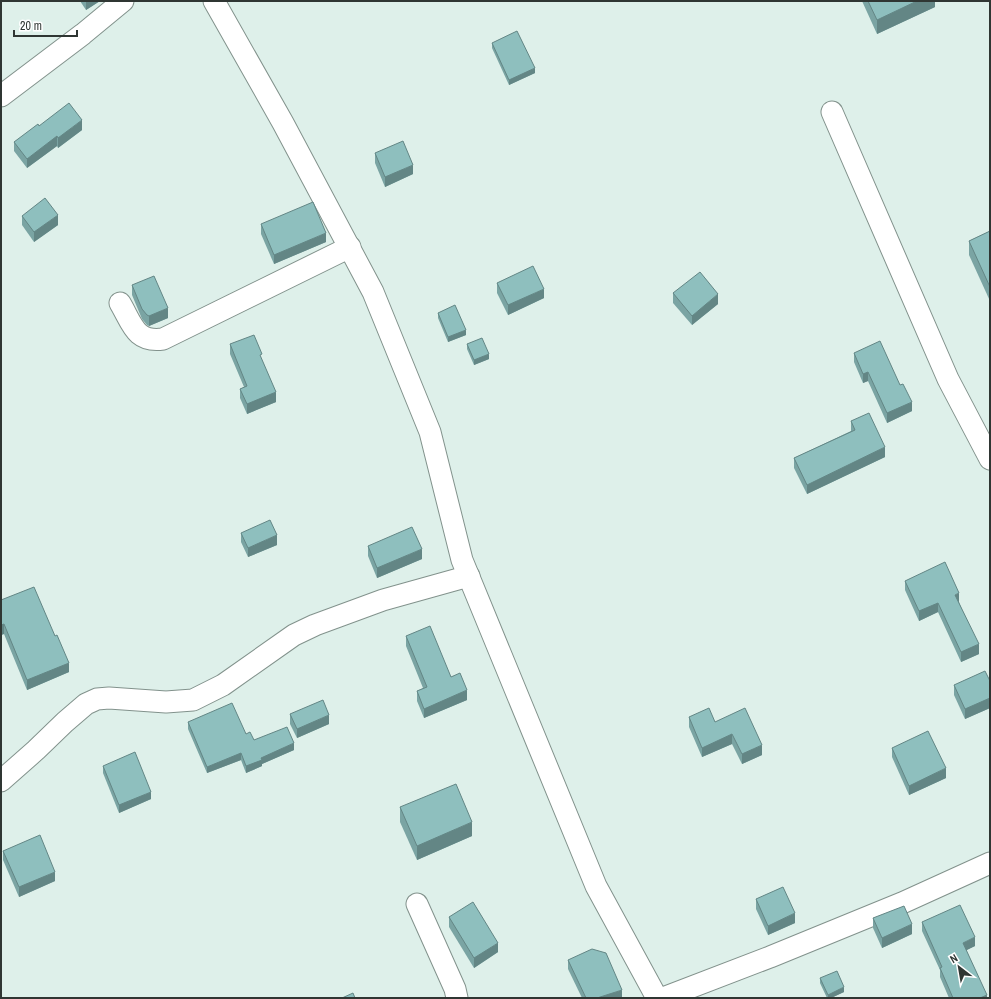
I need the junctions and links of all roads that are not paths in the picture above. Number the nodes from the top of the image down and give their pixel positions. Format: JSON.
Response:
{"nodes":[{"id":1,"x":123,"y":1,"type":"edge"},
{"id":2,"x":214,"y":1,"type":"edge"},
{"id":3,"x":1,"y":96,"type":"edge"},
{"id":4,"x":832,"y":112,"type":"dead end"},
{"id":5,"x":350,"y":247,"type":"junction"},
{"id":6,"x":120,"y":303,"type":"dead end"},
{"id":7,"x":990,"y":459,"type":"edge"},
{"id":8,"x":469,"y":576,"type":"junction"},
{"id":9,"x":1,"y":781,"type":"edge"},
{"id":10,"x":990,"y":863,"type":"edge"},
{"id":11,"x":417,"y":904,"type":"dead end"},
{"id":12,"x":457,"y":998,"type":"edge"},
{"id":13,"x":657,"y":998,"type":"edge"},
{"id":14,"x":663,"y":998,"type":"edge"}],
"edges":[{"from":1,"to":3,"type":"street"},
{"from":2,"to":5,"type":"street"},
{"from":4,"to":7,"type":"street"},
{"from":5,"to":6,"type":"street"},
{"from":5,"to":8,"type":"street"},
{"from":8,"to":9,"type":"street"},
{"from":8,"to":13,"type":"street"},
{"from":10,"to":14,"type":"street"},
{"from":11,"to":12,"type":"street"}]}
